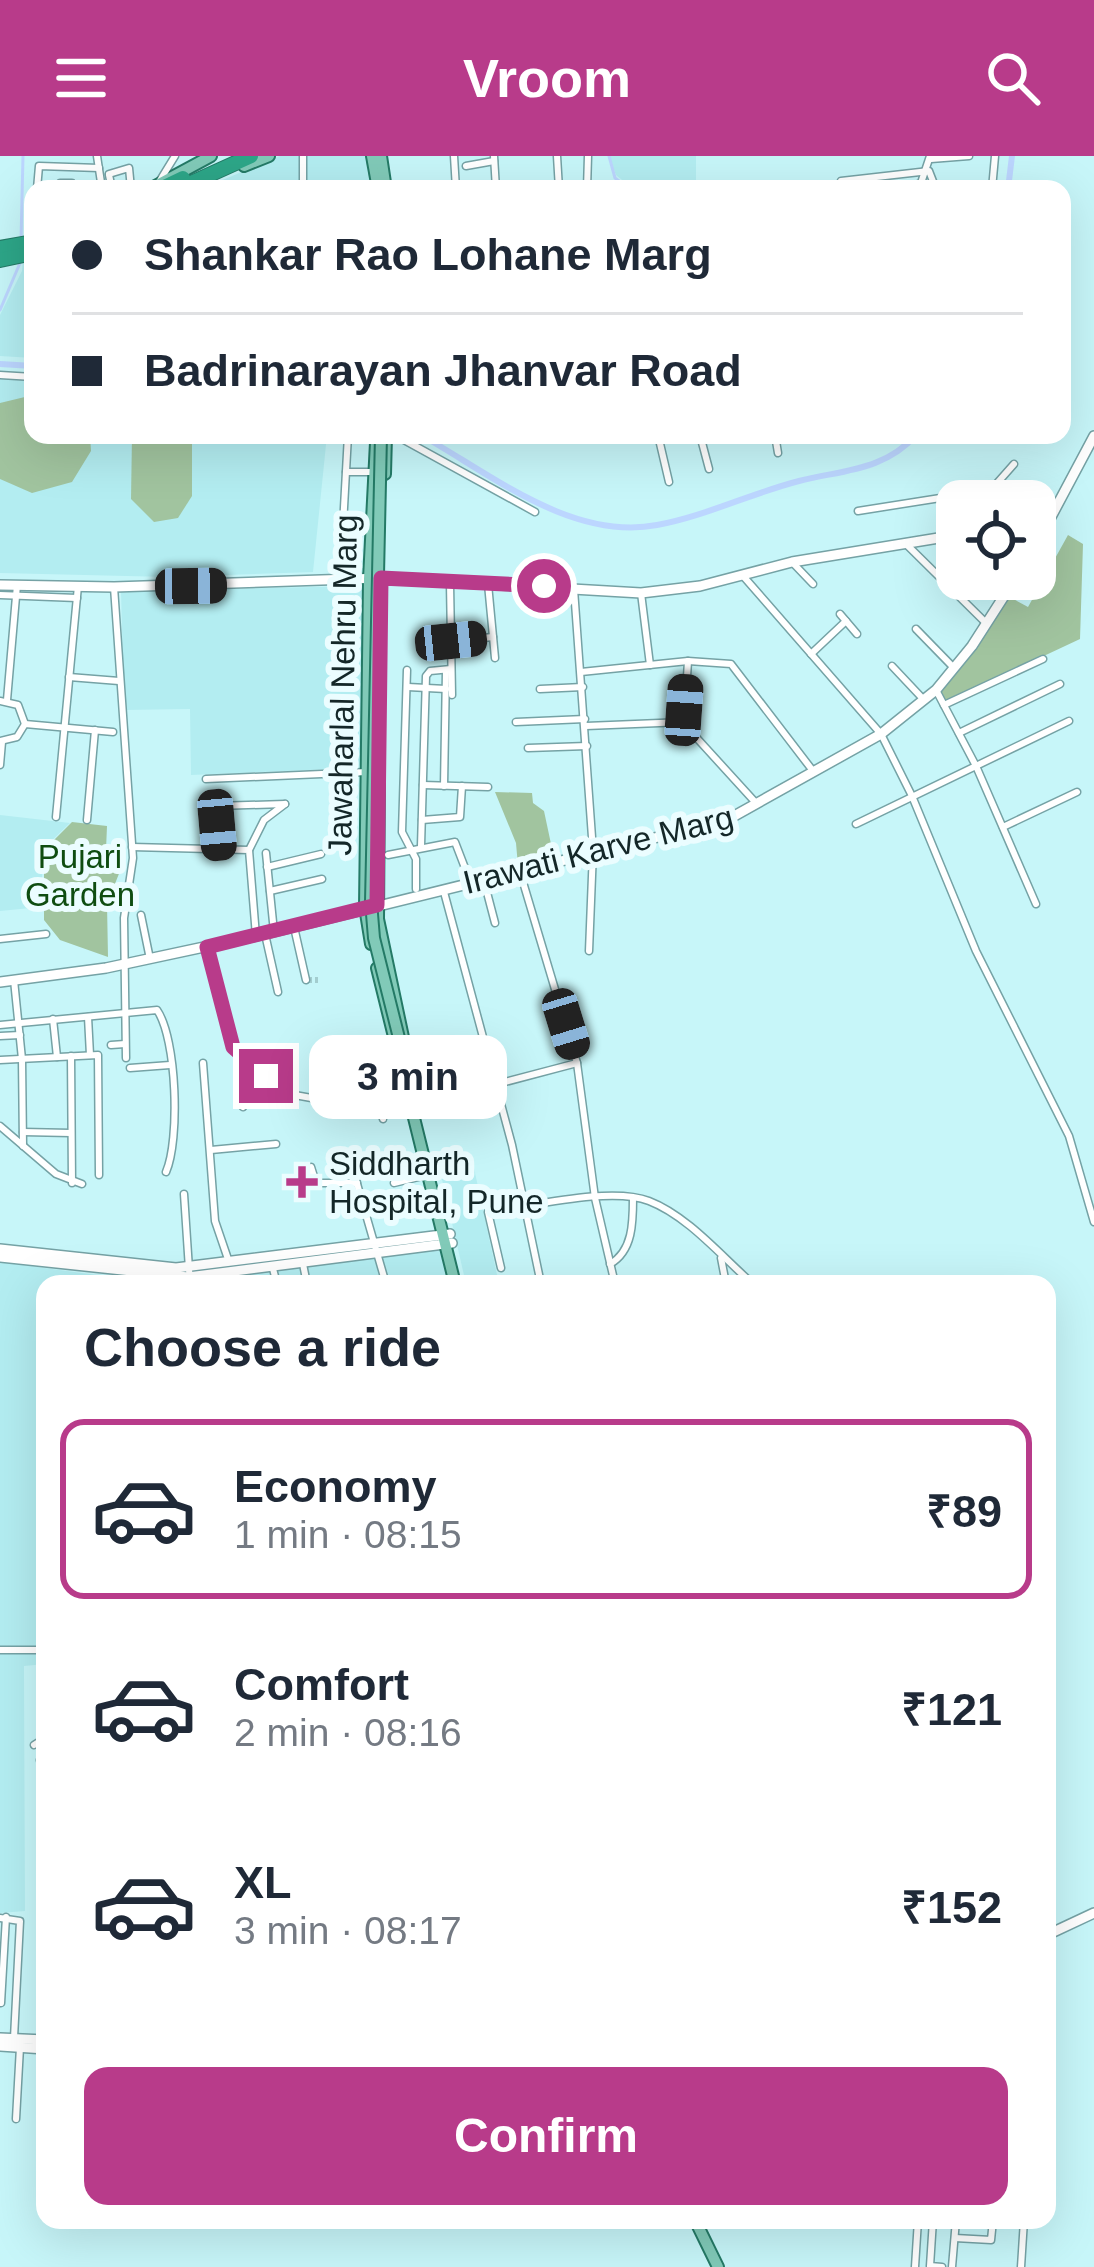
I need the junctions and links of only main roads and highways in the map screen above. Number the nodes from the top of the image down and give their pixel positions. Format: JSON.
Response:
{"nodes":[{"id":1,"x":212,"y":156,"type":"edge"},
{"id":2,"x":231,"y":156,"type":"edge"},
{"id":3,"x":250,"y":156,"type":"edge"},
{"id":4,"x":268,"y":156,"type":"edge"},
{"id":5,"x":174,"y":180,"type":"edge"},
{"id":6,"x":179,"y":180,"type":"edge"},
{"id":7,"x":184,"y":180,"type":"edge"},
{"id":8,"x":214,"y":180,"type":"edge"},
{"id":9,"x":1094,"y":436,"type":"edge"},
{"id":10,"x":382,"y":444,"type":"edge"},
{"id":11,"x":383,"y":444,"type":"edge"},
{"id":12,"x":384,"y":444,"type":"edge"},
{"id":13,"x":1056,"y":510,"type":"edge"},
{"id":14,"x":936,"y":538,"type":"edge"},
{"id":15,"x":375,"y":578,"type":"junction"},
{"id":16,"x":0,"y":585,"type":"edge"},
{"id":17,"x":1002,"y":600,"type":"edge"},
{"id":18,"x":371,"y":906,"type":"junction"},
{"id":19,"x":0,"y":982,"type":"edge"},
{"id":20,"x":406,"y":1072,"type":"junction"},
{"id":21,"x":416,"y":1104,"type":"junction"},
{"id":22,"x":448,"y":1239,"type":"junction"},
{"id":23,"x":0,"y":1253,"type":"edge"},
{"id":24,"x":302,"y":1257,"type":"junction"},
{"id":25,"x":237,"y":1268,"type":"junction"},
{"id":26,"x":114,"y":1273,"type":"edge"},
{"id":27,"x":163,"y":1275,"type":"edge"},
{"id":28,"x":194,"y":1275,"type":"edge"},
{"id":29,"x":456,"y":1275,"type":"edge"},
{"id":30,"x":1094,"y":1913,"type":"edge"},
{"id":31,"x":1056,"y":1931,"type":"edge"},
{"id":32,"x":0,"y":2042,"type":"edge"},
{"id":33,"x":36,"y":2044,"type":"edge"},
{"id":34,"x":703,"y":2229,"type":"edge"},
{"id":35,"x":721,"y":2267,"type":"edge"}],
"edges":[{"from":1,"to":5,"type":"main road"},
{"from":2,"to":6,"type":"highway"},
{"from":3,"to":7,"type":"highway"},
{"from":4,"to":8,"type":"main road"},
{"from":9,"to":13,"type":"main road"},
{"from":10,"to":15,"type":"main road","name":"Jawaharlal Nehru Marg"},
{"from":11,"to":15,"type":"main road","name":"Jawaharlal Nehru Marg"},
{"from":12,"to":20,"type":"main road","bridge":true},
{"from":14,"to":15,"type":"main road"},
{"from":15,"to":16,"type":"main road"},
{"from":15,"to":18,"type":"main road","name":"Jawaharlal Nehru Marg"},
{"from":15,"to":18,"type":"main road","name":"Jawaharlal Nehru Marg"},
{"from":17,"to":18,"type":"main road","name":"Irawati Karve Marg"},
{"from":18,"to":19,"type":"main road","name":"Irawati Karve Marg"},
{"from":18,"to":20,"type":"main road","name":"Jawaharlal Nehru Marg"},
{"from":20,"to":21,"type":"main road","name":"Jawaharlal Nehru Marg"},
{"from":21,"to":22,"type":"main road","name":"Jawaharlal Nehru Marg"},
{"from":21,"to":22,"type":"main road","name":"Jawaharlal Nehru Marg"},
{"from":22,"to":24,"type":"main road"},
{"from":22,"to":29,"type":"main road","name":"Jawaharlal Nehru Marg"},
{"from":23,"to":26,"type":"main road"},
{"from":24,"to":25,"type":"main road"},
{"from":24,"to":25,"type":"main road"},
{"from":25,"to":28,"type":"main road"},
{"from":26,"to":27,"type":"main road"},
{"from":30,"to":31,"type":"main road"},
{"from":32,"to":33,"type":"main road"},
{"from":34,"to":35,"type":"main road"}]}
